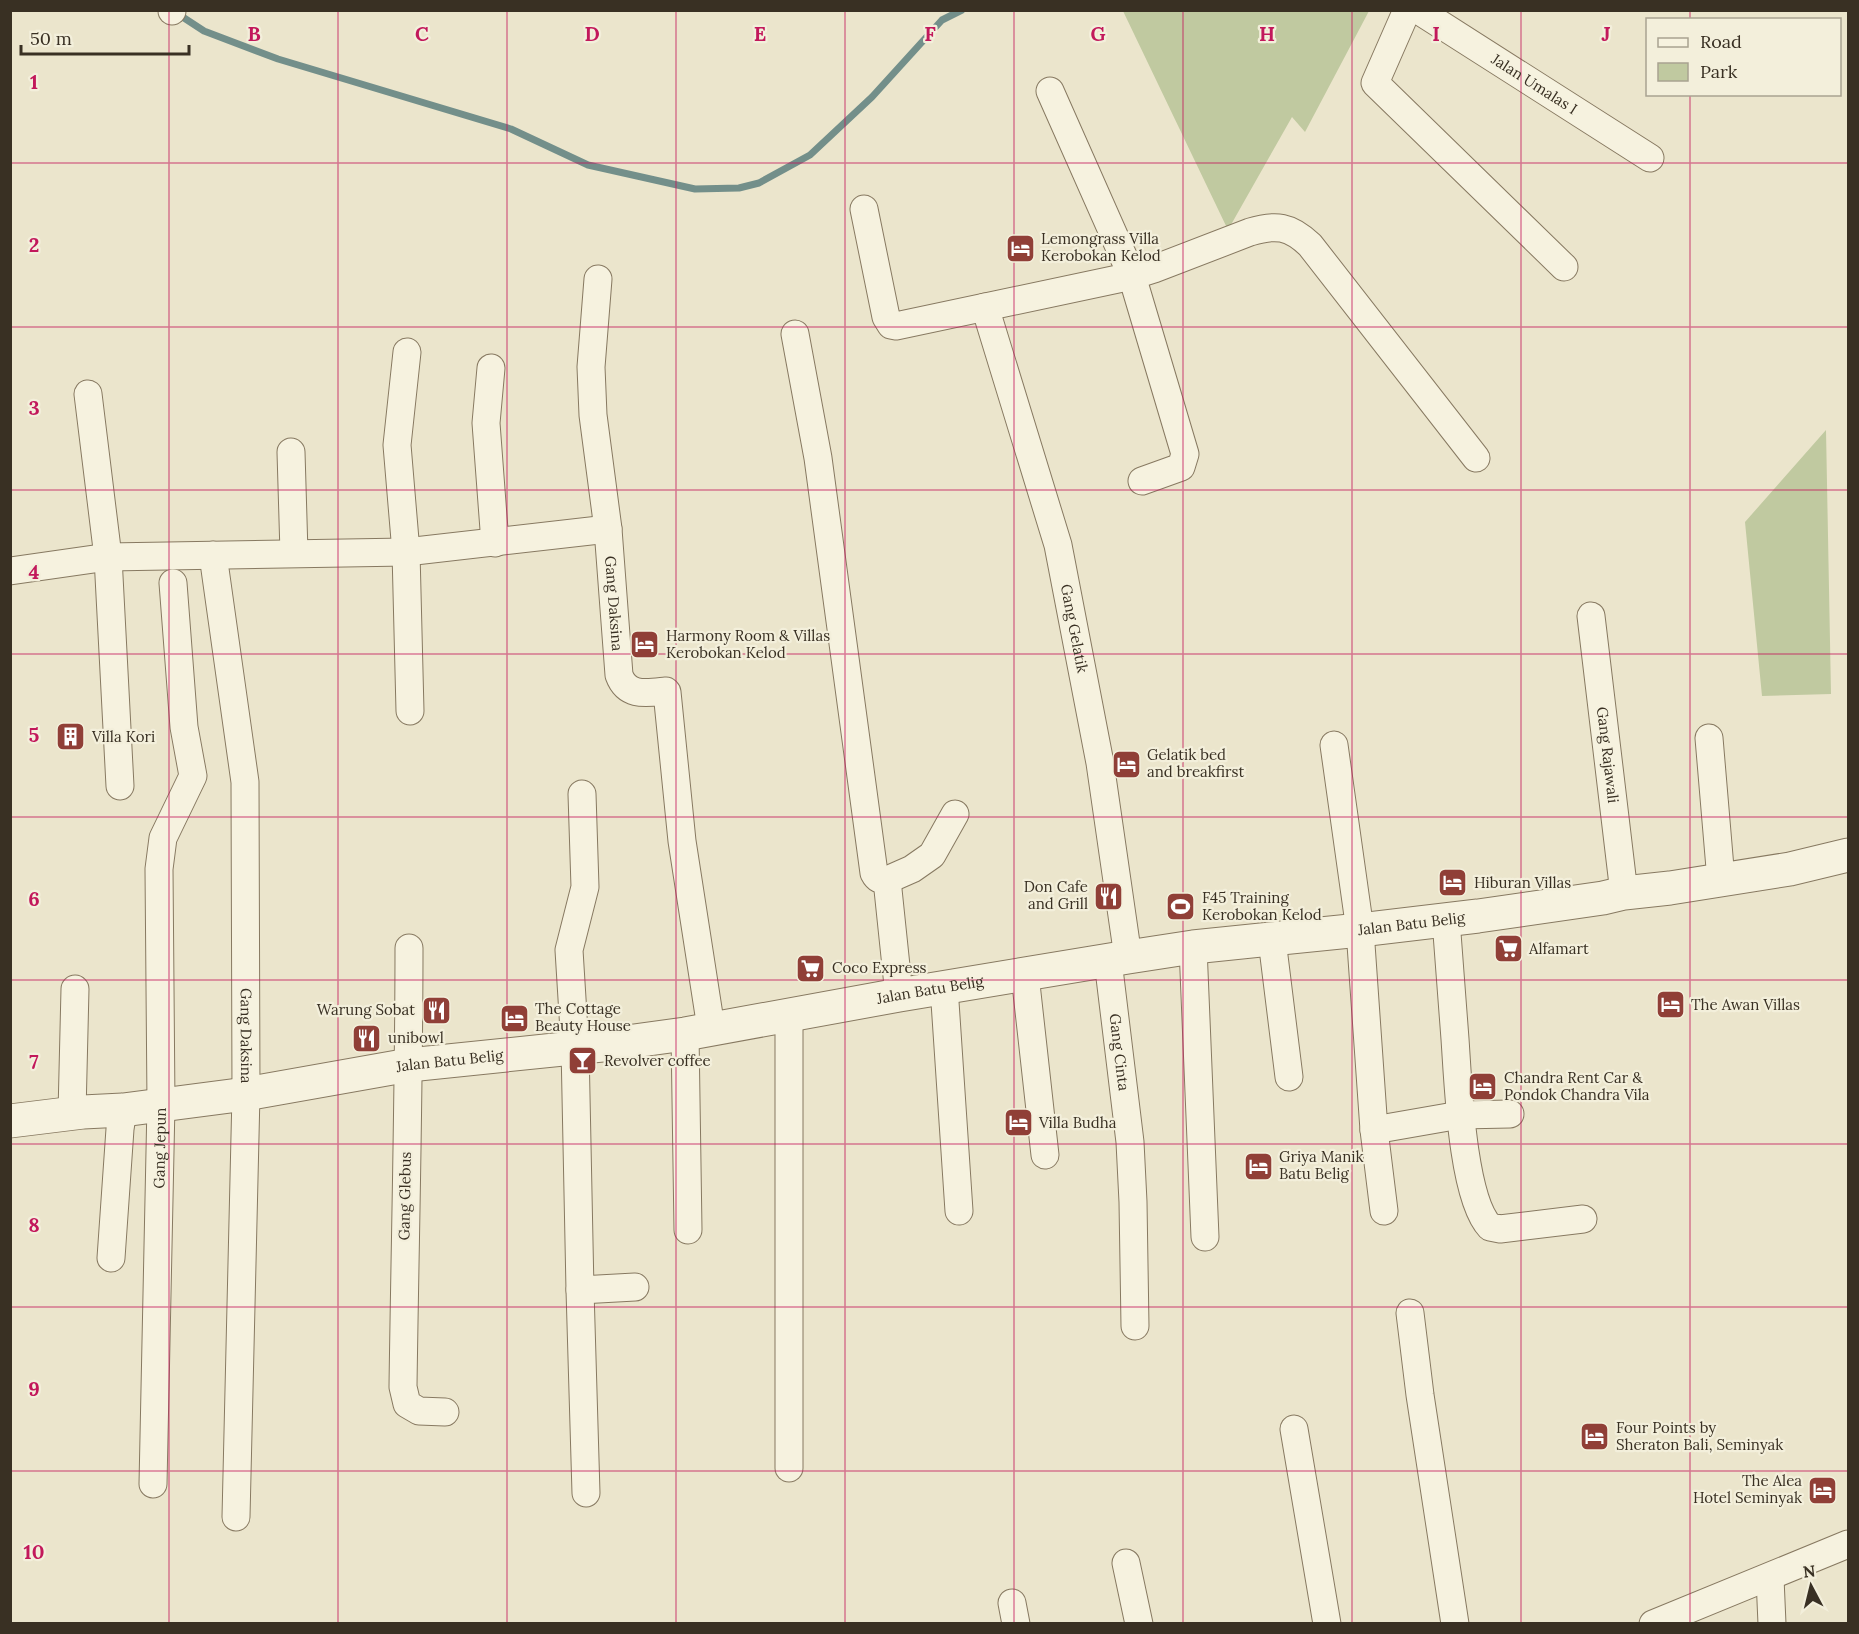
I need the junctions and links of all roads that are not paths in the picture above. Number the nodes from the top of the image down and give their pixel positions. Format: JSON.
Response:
{"nodes":[{"id":1,"x":1407,"y":10,"type":"edge"},
{"id":2,"x":1418,"y":10,"type":"edge"},
{"id":3,"x":1050,"y":91,"type":"dead end"},
{"id":4,"x":1650,"y":159,"type":"dead end"},
{"id":5,"x":864,"y":209,"type":"dead end"},
{"id":6,"x":1564,"y":267,"type":"dead end"},
{"id":7,"x":1132,"y":276,"type":"junction"},
{"id":8,"x":598,"y":279,"type":"dead end"},
{"id":9,"x":985,"y":307,"type":"junction"},
{"id":10,"x":795,"y":334,"type":"dead end"},
{"id":11,"x":407,"y":352,"type":"dead end"},
{"id":12,"x":491,"y":368,"type":"dead end"},
{"id":13,"x":88,"y":394,"type":"dead end"},
{"id":14,"x":291,"y":452,"type":"dead end"},
{"id":15,"x":1476,"y":458,"type":"dead end"},
{"id":16,"x":1142,"y":481,"type":"dead end"},
{"id":17,"x":608,"y":529,"type":"junction"},
{"id":18,"x":495,"y":543,"type":"junction"},
{"id":19,"x":406,"y":552,"type":"junction"},
{"id":20,"x":294,"y":553,"type":"junction"},
{"id":21,"x":213,"y":555,"type":"junction"},
{"id":22,"x":108,"y":557,"type":"junction"},
{"id":23,"x":10,"y":571,"type":"edge"},
{"id":24,"x":172,"y":583,"type":"dead end"},
{"id":25,"x":1591,"y":616,"type":"dead end"},
{"id":26,"x":410,"y":711,"type":"dead end"},
{"id":27,"x":1709,"y":738,"type":"dead end"},
{"id":28,"x":1334,"y":745,"type":"dead end"},
{"id":29,"x":120,"y":786,"type":"dead end"},
{"id":30,"x":582,"y":794,"type":"dead end"},
{"id":31,"x":955,"y":814,"type":"dead end"},
{"id":32,"x":1848,"y":855,"type":"edge"},
{"id":33,"x":887,"y":880,"type":"junction"},
{"id":34,"x":1721,"y":880,"type":"junction"},
{"id":35,"x":1624,"y":893,"type":"junction"},
{"id":36,"x":1446,"y":920,"type":"junction"},
{"id":37,"x":1360,"y":930,"type":"junction"},
{"id":38,"x":1272,"y":940,"type":"junction"},
{"id":39,"x":1193,"y":947,"type":"junction"},
{"id":40,"x":409,"y":948,"type":"dead end"},
{"id":41,"x":1118,"y":959,"type":"junction"},
{"id":42,"x":1025,"y":975,"type":"junction"},
{"id":43,"x":944,"y":987,"type":"junction"},
{"id":44,"x":75,"y":988,"type":"dead end"},
{"id":45,"x":899,"y":995,"type":"junction"},
{"id":46,"x":789,"y":1014,"type":"junction"},
{"id":47,"x":698,"y":1031,"type":"junction"},
{"id":48,"x":575,"y":1047,"type":"junction"},
{"id":49,"x":409,"y":1065,"type":"junction"},
{"id":50,"x":1289,"y":1077,"type":"dead end"},
{"id":51,"x":246,"y":1094,"type":"junction"},
{"id":52,"x":161,"y":1104,"type":"junction"},
{"id":53,"x":123,"y":1110,"type":"junction"},
{"id":54,"x":72,"y":1113,"type":"junction"},
{"id":55,"x":1510,"y":1114,"type":"dead end"},
{"id":56,"x":1460,"y":1115,"type":"junction"},
{"id":57,"x":10,"y":1120,"type":"edge"},
{"id":58,"x":1374,"y":1130,"type":"junction"},
{"id":59,"x":1045,"y":1155,"type":"dead end"},
{"id":60,"x":959,"y":1210,"type":"dead end"},
{"id":61,"x":1384,"y":1212,"type":"dead end"},
{"id":62,"x":1582,"y":1219,"type":"dead end"},
{"id":63,"x":688,"y":1230,"type":"dead end"},
{"id":64,"x":1204,"y":1237,"type":"dead end"},
{"id":65,"x":111,"y":1258,"type":"dead end"},
{"id":66,"x":635,"y":1287,"type":"dead end"},
{"id":67,"x":580,"y":1290,"type":"junction"},
{"id":68,"x":1410,"y":1313,"type":"dead end"},
{"id":69,"x":1136,"y":1326,"type":"dead end"},
{"id":70,"x":445,"y":1412,"type":"dead end"},
{"id":71,"x":1294,"y":1429,"type":"dead end"},
{"id":72,"x":789,"y":1468,"type":"dead end"},
{"id":73,"x":153,"y":1484,"type":"dead end"},
{"id":74,"x":586,"y":1493,"type":"dead end"},
{"id":75,"x":236,"y":1517,"type":"dead end"},
{"id":76,"x":1848,"y":1544,"type":"edge"},
{"id":77,"x":1126,"y":1563,"type":"dead end"},
{"id":78,"x":1770,"y":1578,"type":"junction"},
{"id":79,"x":1662,"y":1622,"type":"edge"},
{"id":80,"x":1139,"y":1623,"type":"edge"},
{"id":81,"x":1327,"y":1623,"type":"edge"},
{"id":82,"x":1455,"y":1623,"type":"edge"},
{"id":83,"x":1772,"y":1623,"type":"edge"}],
"edges":[{"from":1,"to":6,"type":"street"},
{"from":2,"to":4,"type":"street","name":"Jalan Umalas I"},
{"from":3,"to":7,"type":"street"},
{"from":5,"to":9,"type":"street"},
{"from":7,"to":9,"type":"street"},
{"from":7,"to":15,"type":"street"},
{"from":7,"to":16,"type":"street"},
{"from":8,"to":17,"type":"street"},
{"from":9,"to":41,"type":"street","name":"Gang Gelatik"},
{"from":10,"to":33,"type":"street"},
{"from":11,"to":19,"type":"street"},
{"from":12,"to":18,"type":"street"},
{"from":13,"to":22,"type":"street"},
{"from":14,"to":20,"type":"street"},
{"from":17,"to":18,"type":"street"},
{"from":17,"to":47,"type":"street","name":"Gang Daksina"},
{"from":18,"to":19,"type":"street"},
{"from":19,"to":20,"type":"street"},
{"from":19,"to":26,"type":"street"},
{"from":20,"to":21,"type":"street"},
{"from":21,"to":22,"type":"street"},
{"from":21,"to":51,"type":"street","name":"Gang Daksina"},
{"from":22,"to":23,"type":"street"},
{"from":22,"to":29,"type":"street"},
{"from":24,"to":52,"type":"street","name":"Gang Jepun"},
{"from":25,"to":35,"type":"street","name":"Gang Rajawali"},
{"from":27,"to":34,"type":"street"},
{"from":28,"to":37,"type":"street"},
{"from":30,"to":48,"type":"street"},
{"from":31,"to":33,"type":"street"},
{"from":32,"to":34,"type":"street","name":"Jalan Batu Belig"},
{"from":33,"to":45,"type":"street"},
{"from":34,"to":35,"type":"street","name":"Jalan Batu Belig"},
{"from":35,"to":36,"type":"street","name":"Jalan Batu Belig"},
{"from":36,"to":37,"type":"street","name":"Jalan Batu Belig"},
{"from":36,"to":56,"type":"street"},
{"from":37,"to":38,"type":"street","name":"Jalan Batu Belig"},
{"from":37,"to":58,"type":"street"},
{"from":38,"to":39,"type":"street","name":"Jalan Batu Belig"},
{"from":38,"to":50,"type":"street"},
{"from":39,"to":41,"type":"street","name":"Jalan Batu Belig"},
{"from":39,"to":64,"type":"street"},
{"from":40,"to":49,"type":"street","name":"Gang Glebus"},
{"from":41,"to":42,"type":"street","name":"Jalan Batu Belig"},
{"from":41,"to":69,"type":"street","name":"Gang Cinta"},
{"from":42,"to":43,"type":"street","name":"Jalan Batu Belig"},
{"from":42,"to":59,"type":"street"},
{"from":43,"to":45,"type":"street","name":"Jalan Batu Belig"},
{"from":43,"to":60,"type":"street"},
{"from":44,"to":54,"type":"street"},
{"from":45,"to":46,"type":"street","name":"Jalan Batu Belig"},
{"from":46,"to":47,"type":"street","name":"Jalan Batu Belig"},
{"from":46,"to":72,"type":"street"},
{"from":47,"to":48,"type":"street","name":"Jalan Batu Belig"},
{"from":47,"to":63,"type":"street"},
{"from":48,"to":49,"type":"street","name":"Jalan Batu Belig"},
{"from":48,"to":67,"type":"street"},
{"from":49,"to":51,"type":"street","name":"Jalan Batu Belig"},
{"from":49,"to":70,"type":"street","name":"Gang Glebus"},
{"from":51,"to":52,"type":"street","name":"Jalan Batu Belig"},
{"from":51,"to":75,"type":"street","name":"Gang Daksina"},
{"from":52,"to":53,"type":"street","name":"Jalan Batu Belig"},
{"from":52,"to":73,"type":"street","name":"Gang Jepun"},
{"from":53,"to":54,"type":"street","name":"Jalan Batu Belig"},
{"from":53,"to":65,"type":"street"},
{"from":54,"to":57,"type":"street","name":"Jalan Batu Belig"},
{"from":55,"to":56,"type":"street"},
{"from":56,"to":58,"type":"street"},
{"from":56,"to":62,"type":"street"},
{"from":58,"to":61,"type":"street"},
{"from":66,"to":67,"type":"street"},
{"from":67,"to":74,"type":"street"},
{"from":68,"to":82,"type":"street"},
{"from":71,"to":81,"type":"street"},
{"from":76,"to":78,"type":"street"},
{"from":77,"to":80,"type":"street"},
{"from":78,"to":79,"type":"street"},
{"from":78,"to":83,"type":"street"}]}
